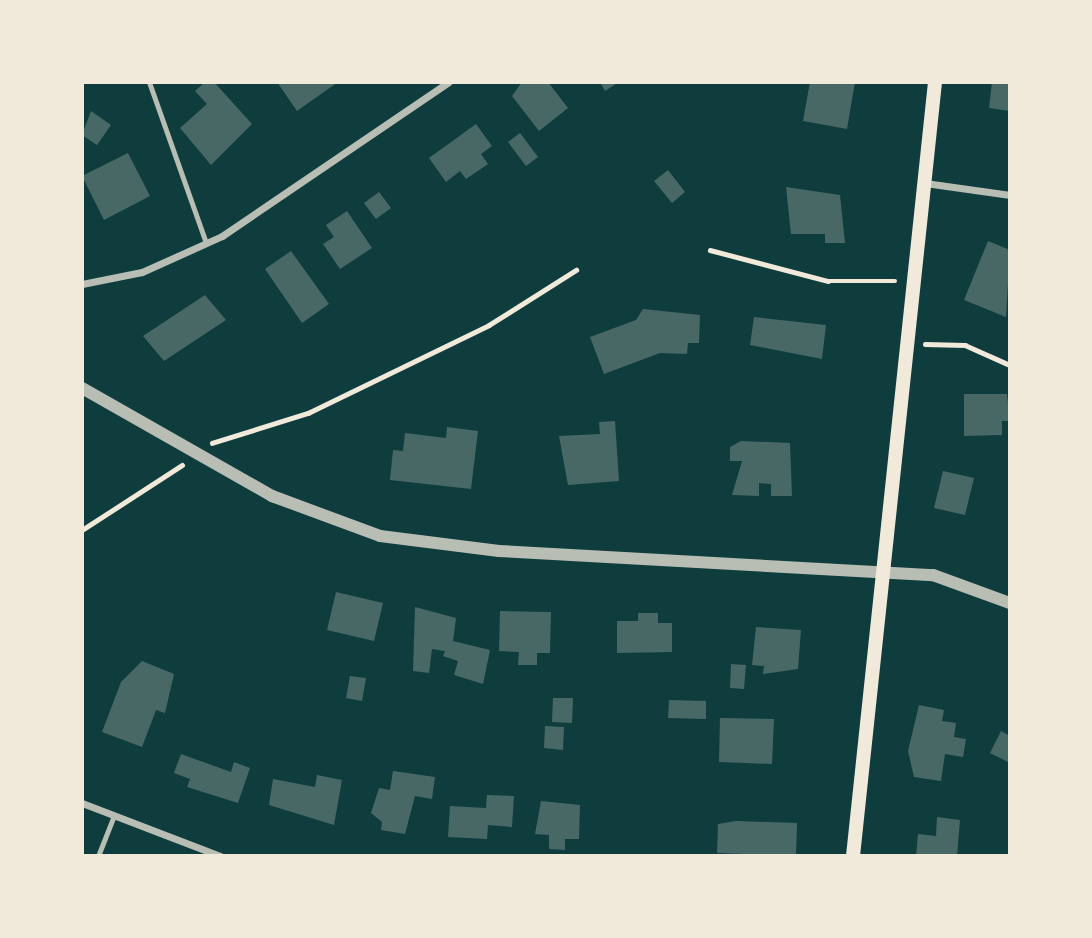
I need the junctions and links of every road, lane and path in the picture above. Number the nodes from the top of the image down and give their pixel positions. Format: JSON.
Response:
{"nodes":[{"id":1,"x":149,"y":82,"type":"edge"},
{"id":2,"x":449,"y":82,"type":"edge"},
{"id":3,"x":935,"y":82,"type":"edge"},
{"id":4,"x":925,"y":183,"type":"junction"},
{"id":5,"x":1010,"y":195,"type":"edge"},
{"id":6,"x":206,"y":243,"type":"junction"},
{"id":7,"x":710,"y":250,"type":"dead end"},
{"id":8,"x":576,"y":270,"type":"dead end"},
{"id":9,"x":82,"y":284,"type":"edge"},
{"id":10,"x":913,"y":284,"type":"junction"},
{"id":11,"x":907,"y":344,"type":"junction"},
{"id":12,"x":1010,"y":365,"type":"edge"},
{"id":13,"x":82,"y":388,"type":"edge"},
{"id":14,"x":197,"y":454,"type":"junction"},
{"id":15,"x":82,"y":530,"type":"edge"},
{"id":16,"x":882,"y":572,"type":"junction"},
{"id":17,"x":1010,"y":603,"type":"edge"},
{"id":18,"x":82,"y":803,"type":"edge"},
{"id":19,"x":113,"y":818,"type":"junction"},
{"id":20,"x":98,"y":856,"type":"edge"},
{"id":21,"x":220,"y":856,"type":"edge"},
{"id":22,"x":853,"y":856,"type":"edge"}],
"edges":[{"from":1,"to":6,"type":"lane"},
{"from":2,"to":6,"type":"street"},
{"from":3,"to":4,"type":"main road"},
{"from":4,"to":5,"type":"street"},
{"from":4,"to":10,"type":"main road"},
{"from":6,"to":9,"type":"street"},
{"from":7,"to":10,"type":"path"},
{"from":8,"to":14,"type":"path"},
{"from":10,"to":11,"type":"main road"},
{"from":11,"to":12,"type":"path"},
{"from":11,"to":16,"type":"main road"},
{"from":13,"to":14,"type":"street"},
{"from":14,"to":15,"type":"path"},
{"from":14,"to":16,"type":"street"},
{"from":16,"to":17,"type":"street"},
{"from":16,"to":22,"type":"main road"},
{"from":18,"to":19,"type":"street"},
{"from":19,"to":20,"type":"lane"},
{"from":19,"to":21,"type":"street"}]}
